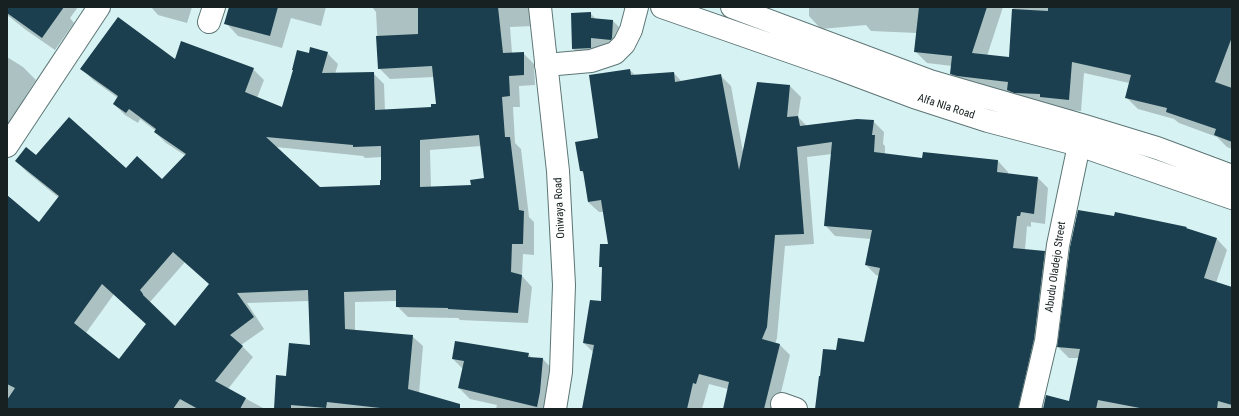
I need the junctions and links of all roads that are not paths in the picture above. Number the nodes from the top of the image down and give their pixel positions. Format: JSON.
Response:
{"nodes":[{"id":1,"x":99,"y":7,"type":"edge"},
{"id":2,"x":540,"y":7,"type":"edge"},
{"id":3,"x":637,"y":7,"type":"edge"},
{"id":4,"x":662,"y":7,"type":"edge"},
{"id":5,"x":732,"y":7,"type":"edge"},
{"id":6,"x":546,"y":64,"type":"junction"},
{"id":7,"x":1082,"y":135,"type":"junction"},
{"id":8,"x":7,"y":146,"type":"edge"},
{"id":9,"x":1232,"y":176,"type":"edge"},
{"id":10,"x":1232,"y":198,"type":"edge"},
{"id":11,"x":554,"y":409,"type":"edge"},
{"id":12,"x":1030,"y":409,"type":"edge"}],
"edges":[{"from":1,"to":8,"type":"main road"},
{"from":2,"to":6,"type":"main road","name":"Oniwaya Road"},
{"from":3,"to":6,"type":"main road"},
{"from":4,"to":7,"type":"main road","name":"Alfa Nla Road"},
{"from":5,"to":7,"type":"main road","name":"Alfa Nla Road"},
{"from":6,"to":11,"type":"main road","name":"Oniwaya Road"},
{"from":7,"to":9,"type":"main road","name":"Alfa Nla Road"},
{"from":7,"to":10,"type":"main road","name":"Alfa Nla Road"},
{"from":7,"to":12,"type":"main road","name":"Abudu Oladejo Street"}]}
